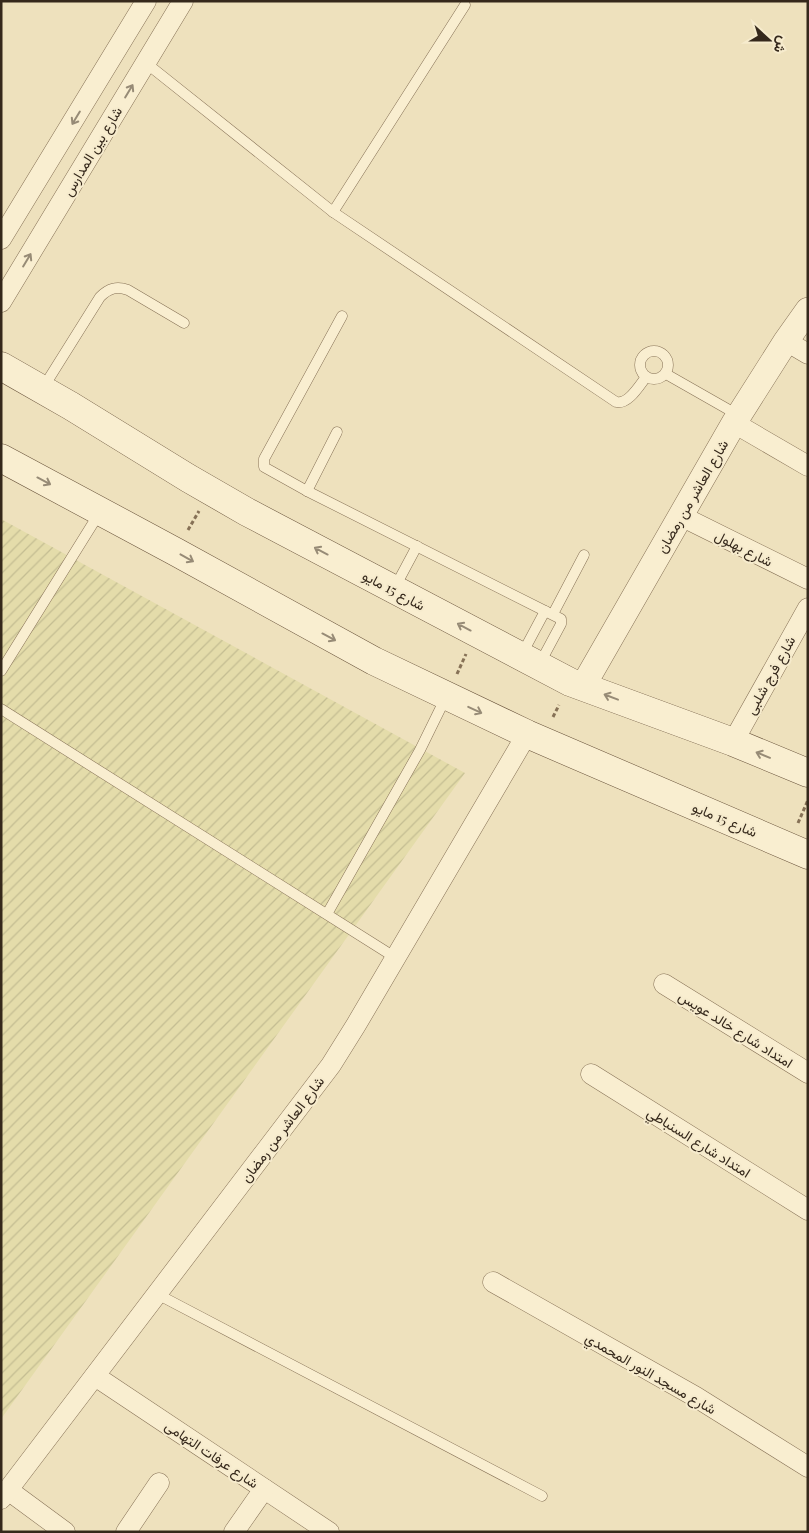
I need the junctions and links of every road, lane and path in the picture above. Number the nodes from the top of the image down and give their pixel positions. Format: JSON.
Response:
{"nodes":[{"id":1,"x":146,"y":1,"type":"edge"},
{"id":2,"x":183,"y":1,"type":"edge"},
{"id":3,"x":465,"y":5,"type":"dead end"},
{"id":4,"x":146,"y":62,"type":"junction"},
{"id":5,"x":334,"y":212,"type":"junction"},
{"id":6,"x":1,"y":240,"type":"edge"},
{"id":7,"x":1,"y":302,"type":"edge"},
{"id":8,"x":808,"y":310,"type":"edge"},
{"id":9,"x":342,"y":316,"type":"dead end"},
{"id":10,"x":184,"y":323,"type":"dead end"},
{"id":11,"x":786,"y":341,"type":"junction"},
{"id":12,"x":808,"y":354,"type":"edge"},
{"id":13,"x":1,"y":366,"type":"edge"},
{"id":14,"x":666,"y":374,"type":"junction"},
{"id":15,"x":646,"y":377,"type":"junction"},
{"id":16,"x":42,"y":389,"type":"junction"},
{"id":17,"x":737,"y":419,"type":"junction"},
{"id":18,"x":337,"y":432,"type":"dead end"},
{"id":19,"x":1,"y":458,"type":"edge"},
{"id":20,"x":808,"y":466,"type":"edge"},
{"id":21,"x":210,"y":491,"type":"junction"},
{"id":22,"x":307,"y":491,"type":"junction"},
{"id":23,"x":101,"y":511,"type":"junction"},
{"id":24,"x":681,"y":516,"type":"junction"},
{"id":25,"x":417,"y":546,"type":"junction"},
{"id":26,"x":176,"y":552,"type":"junction"},
{"id":27,"x":584,"y":555,"type":"dead end"},
{"id":28,"x":808,"y":579,"type":"edge"},
{"id":29,"x":393,"y":590,"type":"junction"},
{"id":30,"x":808,"y":608,"type":"edge"},
{"id":31,"x":549,"y":613,"type":"junction"},
{"id":32,"x":476,"y":634,"type":"junction"},
{"id":33,"x":530,"y":661,"type":"junction"},
{"id":34,"x":1,"y":671,"type":"edge"},
{"id":35,"x":576,"y":684,"type":"junction"},
{"id":36,"x":446,"y":696,"type":"junction"},
{"id":37,"x":1,"y":709,"type":"edge"},
{"id":38,"x":534,"y":737,"type":"junction"},
{"id":39,"x":733,"y":742,"type":"junction"},
{"id":40,"x":808,"y":773,"type":"edge"},
{"id":41,"x":808,"y":855,"type":"edge"},
{"id":42,"x":327,"y":914,"type":"junction"},
{"id":43,"x":396,"y":958,"type":"junction"},
{"id":44,"x":664,"y":984,"type":"dead end"},
{"id":45,"x":808,"y":1073,"type":"edge"},
{"id":46,"x":591,"y":1074,"type":"dead end"},
{"id":47,"x":808,"y":1210,"type":"edge"},
{"id":48,"x":493,"y":1282,"type":"dead end"},
{"id":49,"x":157,"y":1294,"type":"junction"},
{"id":50,"x":95,"y":1376,"type":"junction"},
{"id":51,"x":808,"y":1467,"type":"edge"},
{"id":52,"x":159,"y":1483,"type":"dead end"},
{"id":53,"x":264,"y":1489,"type":"junction"},
{"id":54,"x":5,"y":1495,"type":"edge"},
{"id":55,"x":542,"y":1496,"type":"dead end"},
{"id":56,"x":65,"y":1532,"type":"edge"},
{"id":57,"x":126,"y":1532,"type":"edge"},
{"id":58,"x":234,"y":1532,"type":"edge"},
{"id":59,"x":329,"y":1532,"type":"edge"}],
"edges":[{"from":1,"to":6,"type":"street","one_way":true},
{"from":2,"to":4,"type":"street","name":"شارع بين المدارس"},
{"from":3,"to":5,"type":"lane"},
{"from":4,"to":5,"type":"lane"},
{"from":7,"to":4,"type":"street","name":"شارع بين المدارس","one_way":true},
{"from":5,"to":15,"type":"lane"},
{"from":8,"to":11,"type":"street","name":"شارع العاشر من رمضان"},
{"from":9,"to":22,"type":"lane"},
{"from":10,"to":16,"type":"lane"},
{"from":11,"to":12,"type":"street"},
{"from":11,"to":17,"type":"street","name":"شارع العاشر من رمضان"},
{"from":13,"to":16,"type":"main road","name":"شارع 15 مايو"},
{"from":14,"to":15,"type":"lane"},
{"from":14,"to":15,"type":"lane"},
{"from":14,"to":17,"type":"lane"},
{"from":16,"to":21,"type":"main road","name":"شارع 15 مايو"},
{"from":17,"to":20,"type":"street"},
{"from":17,"to":24,"type":"street","name":"شارع العاشر من رمضان"},
{"from":18,"to":22,"type":"lane"},
{"from":19,"to":23,"type":"main road","name":"شارع 15 مايو","one_way":true},
{"from":21,"to":26,"type":"path"},
{"from":29,"to":21,"type":"main road","name":"شارع 15 مايو","one_way":true},
{"from":22,"to":25,"type":"lane"},
{"from":23,"to":26,"type":"main road","name":"شارع 15 مايو"},
{"from":23,"to":34,"type":"lane"},
{"from":24,"to":28,"type":"street","name":"شارع بهلول"},
{"from":24,"to":35,"type":"street","name":"شارع العاشر من رمضان"},
{"from":25,"to":29,"type":"lane"},
{"from":25,"to":31,"type":"lane"},
{"from":26,"to":36,"type":"main road","name":"شارع 15 مايو","one_way":true},
{"from":27,"to":31,"type":"lane"},
{"from":32,"to":29,"type":"main road","name":"شارع 15 مايو","one_way":true},
{"from":30,"to":39,"type":"street","name":"شارع فرج شلبى"},
{"from":31,"to":33,"type":"lane"},
{"from":31,"to":33,"type":"lane"},
{"from":32,"to":33,"type":"main road","name":"شارع 15 مايو"},
{"from":32,"to":36,"type":"path"},
{"from":33,"to":35,"type":"main road","name":"شارع 15 مايو"},
{"from":35,"to":38,"type":"path"},
{"from":39,"to":35,"type":"main road","name":"شارع 15 مايو","one_way":true},
{"from":36,"to":38,"type":"main road","name":"شارع 15 مايو","one_way":true},
{"from":36,"to":42,"type":"lane"},
{"from":37,"to":42,"type":"lane"},
{"from":38,"to":41,"type":"main road","name":"شارع 15 مايو"},
{"from":38,"to":43,"type":"street","name":"شارع العاشر من رمضان"},
{"from":40,"to":39,"type":"main road","name":"شارع 15 مايو","one_way":true},
{"from":42,"to":43,"type":"lane"},
{"from":43,"to":49,"type":"street","name":"شارع العاشر من رمضان"},
{"from":44,"to":45,"type":"street","name":"امتداد شارع خالد عويس"},
{"from":46,"to":47,"type":"street","name":"امتداد شارع السنباطي"},
{"from":48,"to":51,"type":"street","name":"شارع مسجد النور المحمدي"},
{"from":49,"to":50,"type":"street","name":"شارع العاشر من رمضان"},
{"from":49,"to":55,"type":"lane"},
{"from":50,"to":53,"type":"street","name":"شارع عرفات التهامى"},
{"from":50,"to":54,"type":"street","name":"شارع العاشر من رمضان"},
{"from":52,"to":57,"type":"street"},
{"from":53,"to":58,"type":"street"},
{"from":53,"to":59,"type":"street","name":"شارع عرفات التهامى"},
{"from":54,"to":56,"type":"street"}]}
